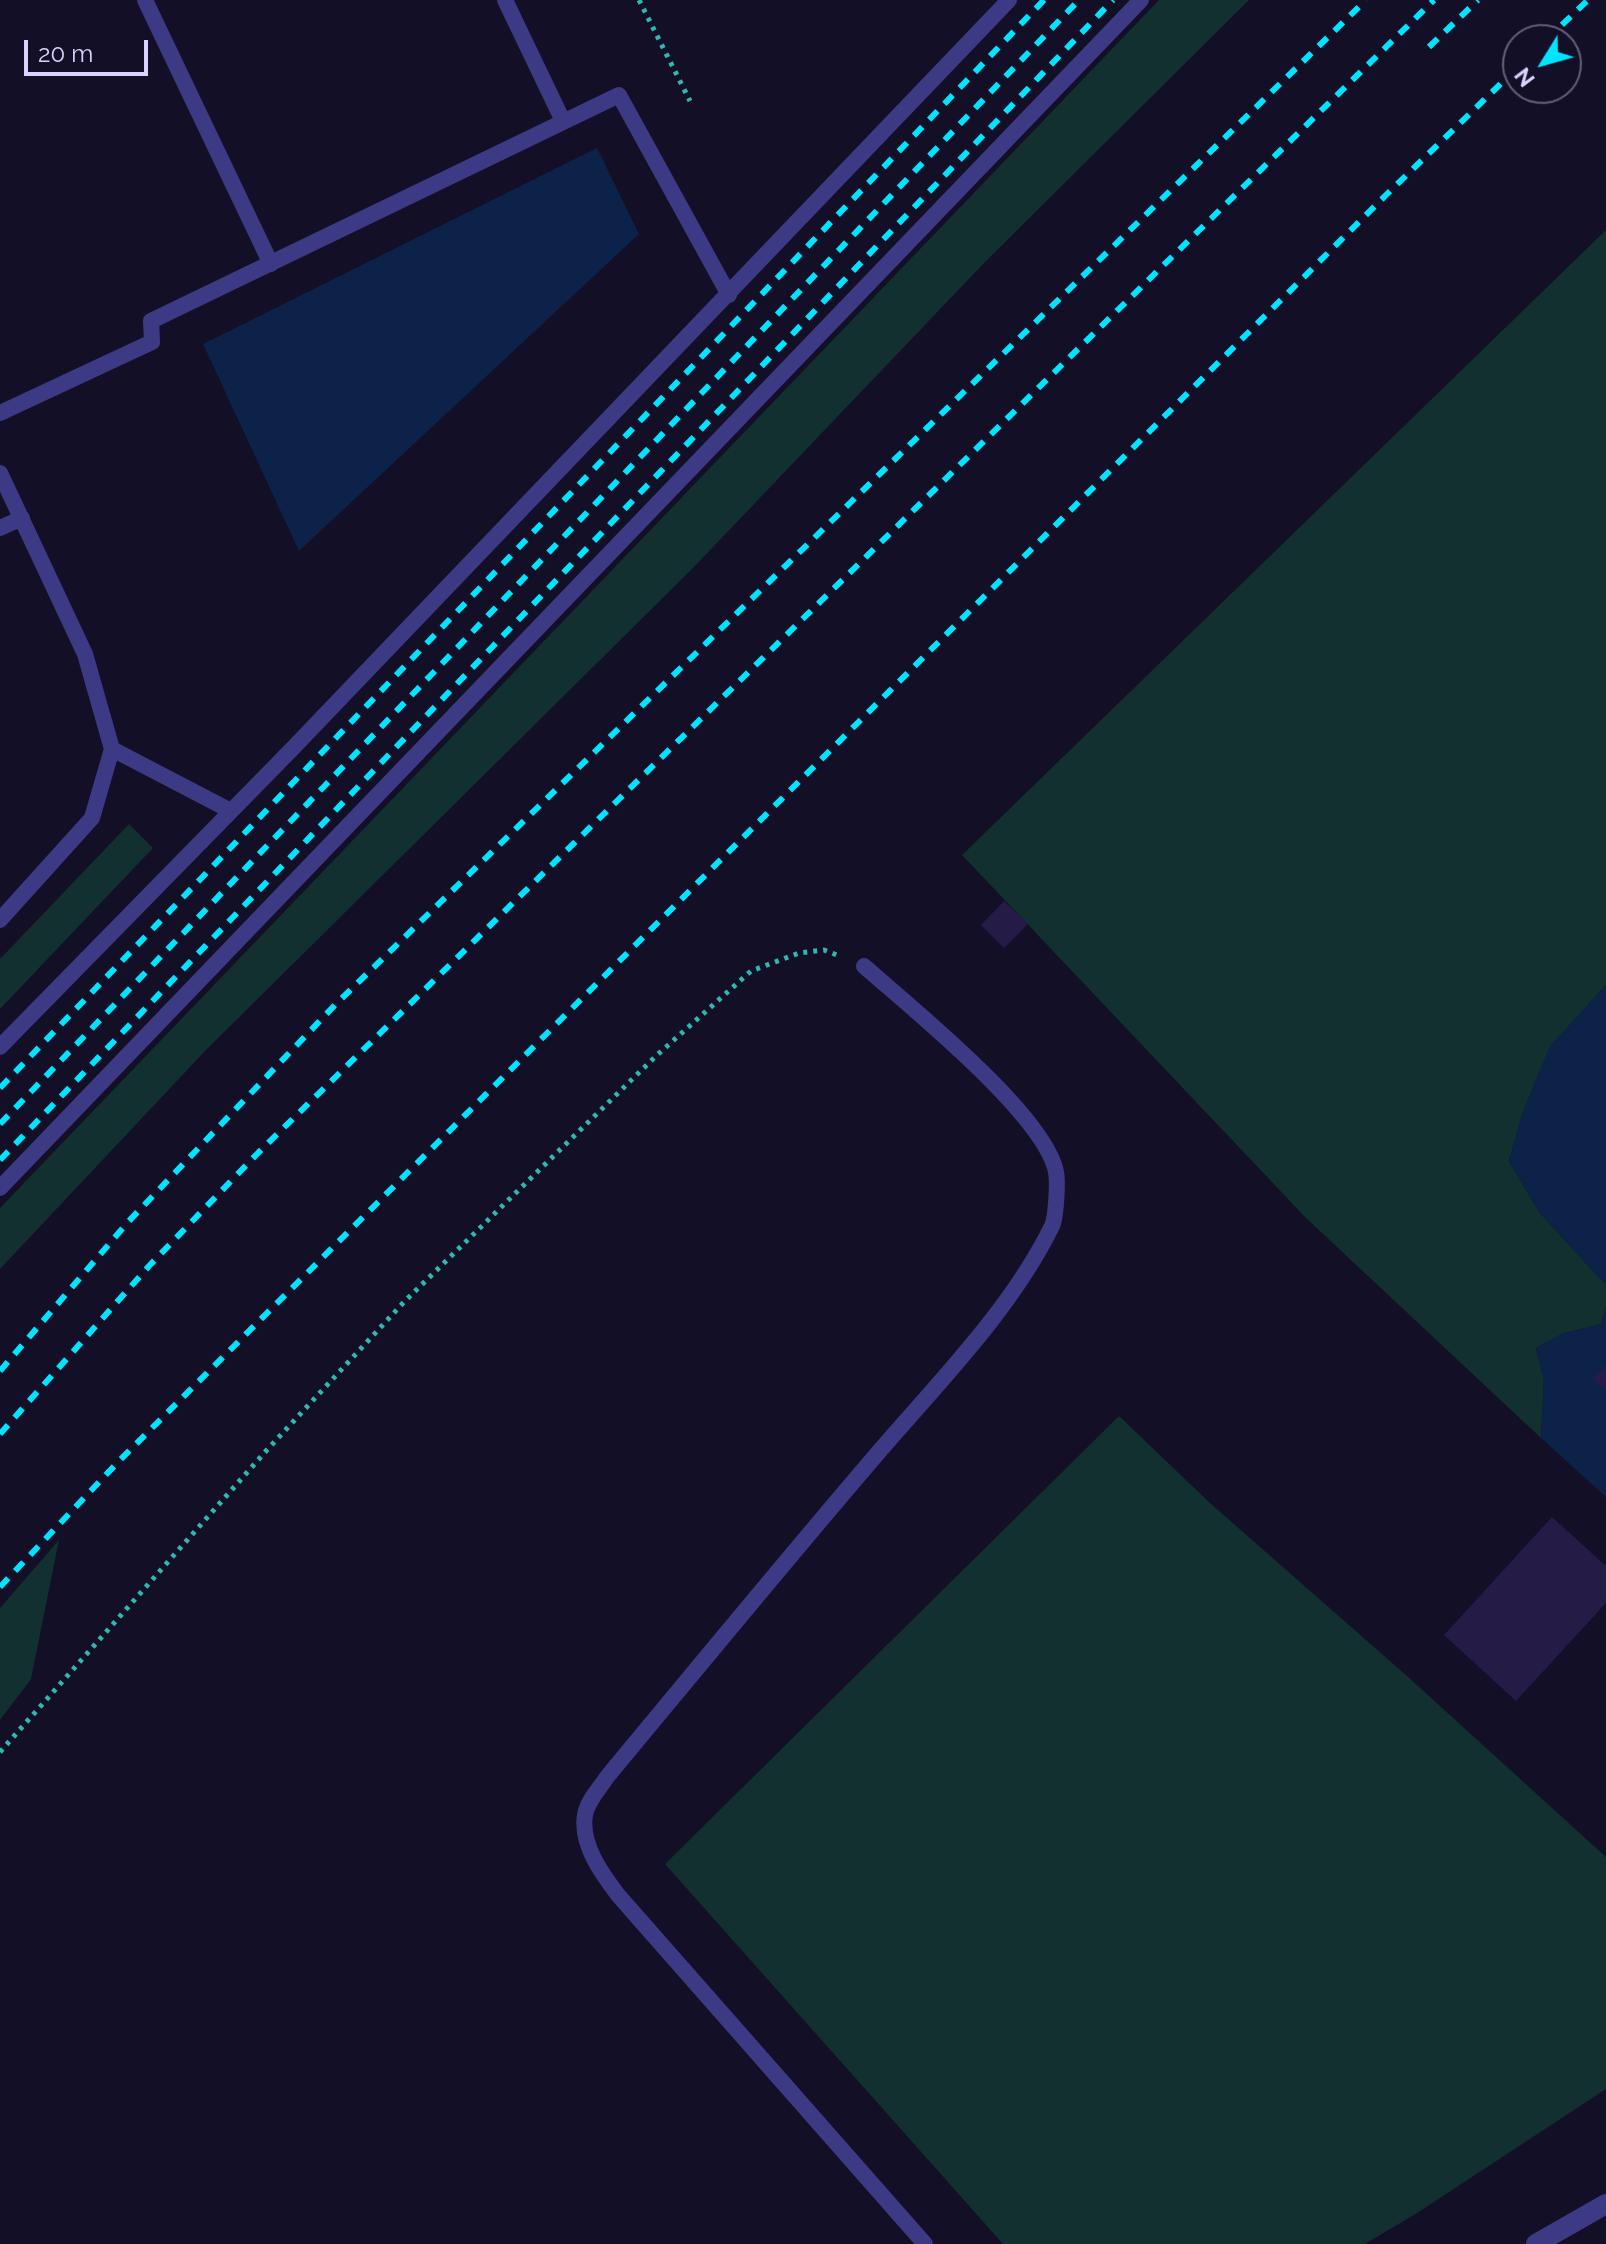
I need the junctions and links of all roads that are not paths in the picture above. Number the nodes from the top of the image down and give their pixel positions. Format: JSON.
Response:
{"nodes":[{"id":1,"x":145,"y":0,"type":"edge"},
{"id":2,"x":505,"y":0,"type":"edge"},
{"id":3,"x":1009,"y":0,"type":"edge"},
{"id":4,"x":1141,"y":0,"type":"edge"},
{"id":5,"x":563,"y":121,"type":"junction"},
{"id":6,"x":271,"y":264,"type":"junction"},
{"id":7,"x":729,"y":295,"type":"junction"},
{"id":8,"x":0,"y":413,"type":"edge"},
{"id":9,"x":0,"y":473,"type":"edge"},
{"id":10,"x":22,"y":518,"type":"junction"},
{"id":11,"x":0,"y":528,"type":"edge"},
{"id":12,"x":112,"y":749,"type":"junction"},
{"id":13,"x":231,"y":811,"type":"junction"},
{"id":14,"x":0,"y":920,"type":"edge"},
{"id":15,"x":864,"y":966,"type":"road end"},
{"id":16,"x":0,"y":1047,"type":"edge"},
{"id":17,"x":0,"y":1188,"type":"edge"},
{"id":18,"x":1606,"y":2204,"type":"edge"},
{"id":19,"x":925,"y":2244,"type":"edge"},
{"id":20,"x":1536,"y":2244,"type":"edge"}],
"edges":[{"from":1,"to":6,"type":"lane"},
{"from":2,"to":5,"type":"lane"},
{"from":3,"to":7,"type":"lane"},
{"from":4,"to":17,"type":"lane"},
{"from":5,"to":6,"type":"lane"},
{"from":5,"to":7,"type":"lane"},
{"from":6,"to":8,"type":"lane"},
{"from":7,"to":13,"type":"lane"},
{"from":9,"to":10,"type":"lane"},
{"from":10,"to":11,"type":"lane"},
{"from":10,"to":12,"type":"lane"},
{"from":12,"to":13,"type":"lane"},
{"from":12,"to":14,"type":"lane"},
{"from":13,"to":16,"type":"lane"},
{"from":15,"to":19,"type":"lane"},
{"from":18,"to":20,"type":"street"}]}
